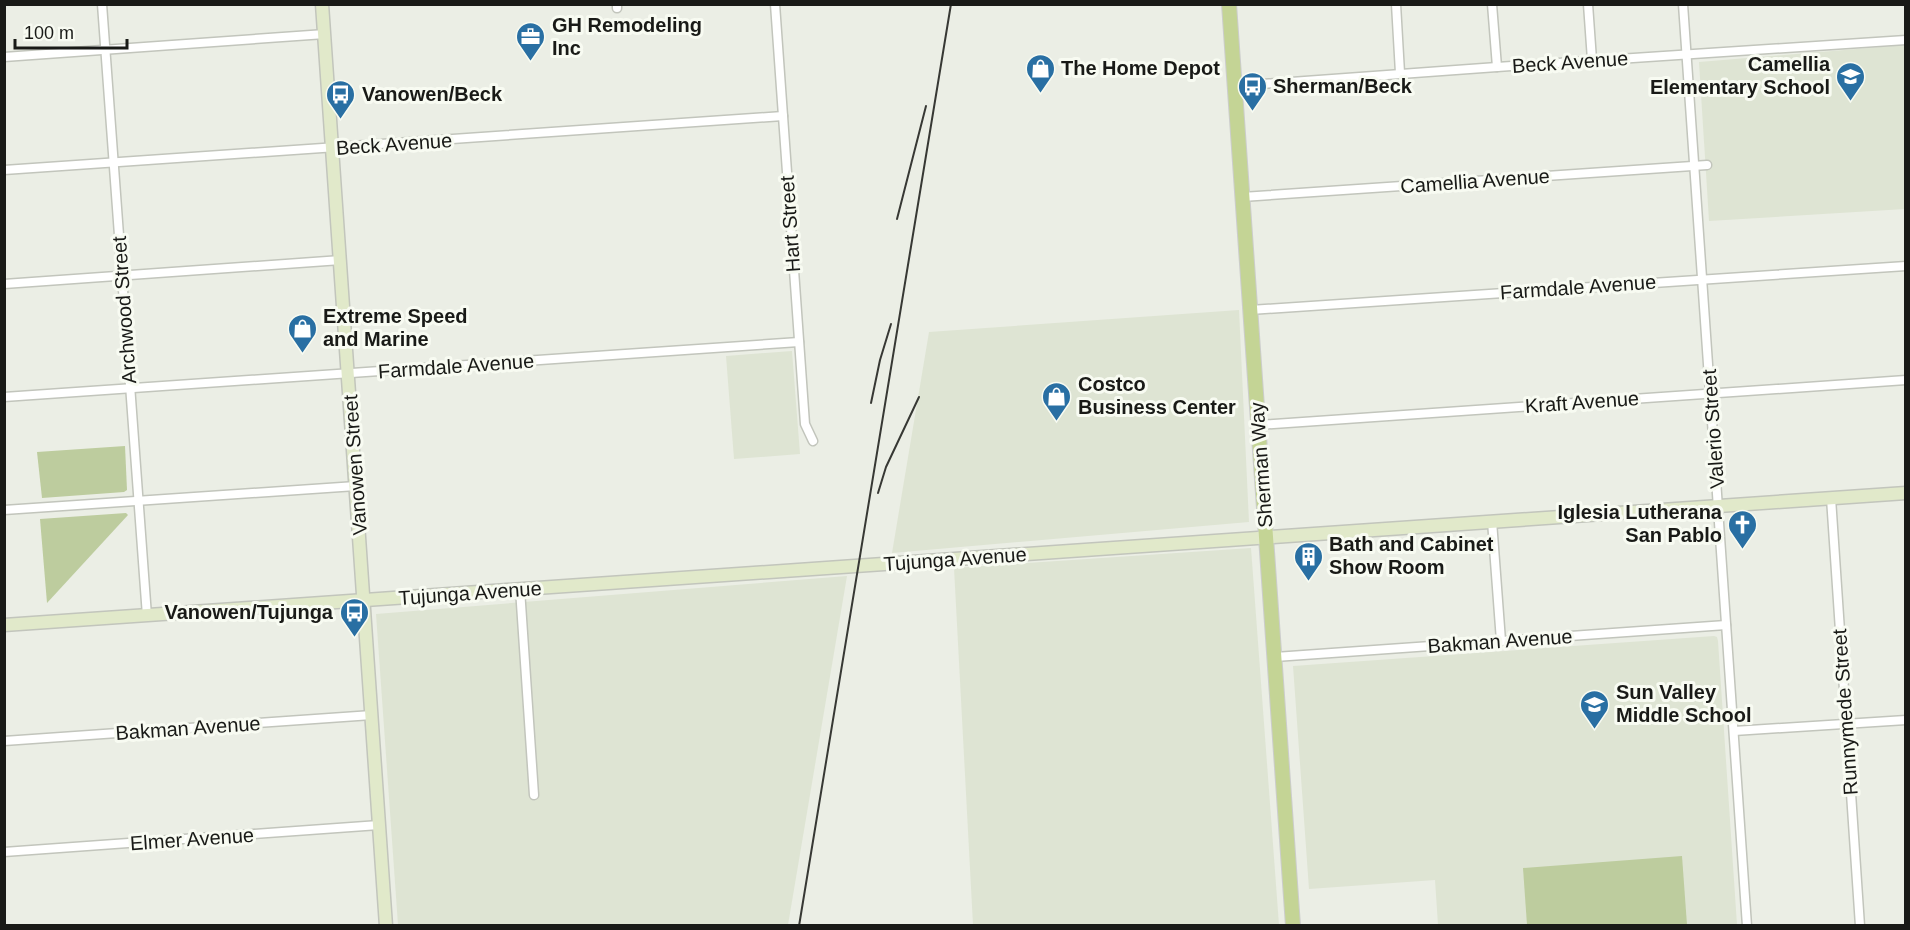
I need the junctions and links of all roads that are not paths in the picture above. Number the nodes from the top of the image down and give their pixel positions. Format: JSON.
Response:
{"nodes":[{"id":1,"x":102,"y":4,"type":"edge"},
{"id":2,"x":322,"y":4,"type":"edge"},
{"id":3,"x":775,"y":4,"type":"edge"},
{"id":4,"x":1229,"y":4,"type":"edge"},
{"id":5,"x":1396,"y":4,"type":"edge"},
{"id":6,"x":1492,"y":4,"type":"edge"},
{"id":7,"x":1588,"y":4,"type":"edge"},
{"id":8,"x":1683,"y":4,"type":"edge"},
{"id":9,"x":325,"y":34,"type":"junction"},
{"id":10,"x":1905,"y":40,"type":"edge"},
{"id":11,"x":105,"y":50,"type":"junction"},
{"id":12,"x":1686,"y":55,"type":"junction"},
{"id":13,"x":4,"y":57,"type":"edge"},
{"id":14,"x":1592,"y":60,"type":"junction"},
{"id":15,"x":1497,"y":67,"type":"junction"},
{"id":16,"x":1401,"y":73,"type":"junction"},
{"id":17,"x":1235,"y":86,"type":"junction"},
{"id":18,"x":783,"y":116,"type":"junction"},
{"id":19,"x":332,"y":148,"type":"junction"},
{"id":20,"x":113,"y":162,"type":"junction"},
{"id":21,"x":1707,"y":165,"type":"dead end"},
{"id":22,"x":1694,"y":166,"type":"junction"},
{"id":23,"x":4,"y":170,"type":"edge"},
{"id":24,"x":1242,"y":197,"type":"junction"},
{"id":25,"x":340,"y":260,"type":"junction"},
{"id":26,"x":1905,"y":266,"type":"edge"},
{"id":27,"x":122,"y":275,"type":"junction"},
{"id":28,"x":1702,"y":279,"type":"junction"},
{"id":29,"x":4,"y":284,"type":"edge"},
{"id":30,"x":1250,"y":310,"type":"junction"},
{"id":31,"x":799,"y":342,"type":"junction"},
{"id":32,"x":349,"y":373,"type":"junction"},
{"id":33,"x":1905,"y":380,"type":"edge"},
{"id":34,"x":130,"y":389,"type":"junction"},
{"id":35,"x":1710,"y":393,"type":"junction"},
{"id":36,"x":4,"y":397,"type":"edge"},
{"id":37,"x":1258,"y":424,"type":"junction"},
{"id":38,"x":813,"y":441,"type":"dead end"},
{"id":39,"x":356,"y":486,"type":"junction"},
{"id":40,"x":1905,"y":493,"type":"edge"},
{"id":41,"x":1831,"y":498,"type":"junction"},
{"id":42,"x":138,"y":501,"type":"junction"},
{"id":43,"x":1719,"y":505,"type":"junction"},
{"id":44,"x":4,"y":510,"type":"edge"},
{"id":45,"x":1492,"y":521,"type":"junction"},
{"id":46,"x":1266,"y":538,"type":"junction"},
{"id":47,"x":520,"y":589,"type":"junction"},
{"id":48,"x":364,"y":600,"type":"junction"},
{"id":49,"x":147,"y":616,"type":"junction"},
{"id":50,"x":4,"y":625,"type":"edge"},
{"id":51,"x":1726,"y":625,"type":"junction"},
{"id":52,"x":1501,"y":641,"type":"junction"},
{"id":53,"x":1275,"y":657,"type":"junction"},
{"id":54,"x":372,"y":715,"type":"junction"},
{"id":55,"x":1905,"y":720,"type":"edge"},
{"id":56,"x":1846,"y":724,"type":"junction"},
{"id":57,"x":1734,"y":731,"type":"junction"},
{"id":58,"x":4,"y":741,"type":"edge"},
{"id":59,"x":534,"y":795,"type":"dead end"},
{"id":60,"x":379,"y":825,"type":"junction"},
{"id":61,"x":4,"y":852,"type":"edge"},
{"id":62,"x":386,"y":926,"type":"edge"},
{"id":63,"x":1293,"y":926,"type":"edge"},
{"id":64,"x":1747,"y":926,"type":"edge"},
{"id":65,"x":1860,"y":926,"type":"edge"}],
"edges":[{"from":1,"to":11,"type":"street","name":"Archwood Street"},
{"from":2,"to":9,"type":"street","name":"Vanowen Street"},
{"from":3,"to":18,"type":"street","name":"Hart Street"},
{"from":4,"to":17,"type":"main road","name":"Sherman Way"},
{"from":5,"to":16,"type":"street"},
{"from":6,"to":15,"type":"street"},
{"from":7,"to":14,"type":"street"},
{"from":8,"to":12,"type":"street","name":"Valerio Street"},
{"from":9,"to":11,"type":"street"},
{"from":9,"to":19,"type":"street","name":"Vanowen Street"},
{"from":10,"to":12,"type":"street","name":"Beck Avenue"},
{"from":11,"to":13,"type":"street"},
{"from":11,"to":20,"type":"street","name":"Archwood Street"},
{"from":12,"to":14,"type":"street","name":"Beck Avenue"},
{"from":12,"to":22,"type":"street","name":"Valerio Street"},
{"from":14,"to":15,"type":"street","name":"Beck Avenue"},
{"from":15,"to":16,"type":"street","name":"Beck Avenue"},
{"from":16,"to":17,"type":"street","name":"Beck Avenue"},
{"from":17,"to":24,"type":"main road","name":"Sherman Way"},
{"from":18,"to":19,"type":"street","name":"Beck Avenue"},
{"from":18,"to":31,"type":"street","name":"Hart Street"},
{"from":19,"to":20,"type":"street","name":"Beck Avenue"},
{"from":19,"to":25,"type":"street","name":"Vanowen Street"},
{"from":20,"to":23,"type":"street","name":"Beck Avenue"},
{"from":20,"to":27,"type":"street","name":"Archwood Street"},
{"from":21,"to":22,"type":"street","name":"Camellia Avenue"},
{"from":22,"to":24,"type":"street","name":"Camellia Avenue"},
{"from":22,"to":28,"type":"street","name":"Valerio Street"},
{"from":24,"to":30,"type":"main road","name":"Sherman Way"},
{"from":25,"to":27,"type":"street"},
{"from":25,"to":32,"type":"street","name":"Vanowen Street"},
{"from":26,"to":28,"type":"street","name":"Farmdale Avenue"},
{"from":27,"to":29,"type":"street"},
{"from":27,"to":34,"type":"street","name":"Archwood Street"},
{"from":28,"to":30,"type":"street","name":"Farmdale Avenue"},
{"from":28,"to":35,"type":"street","name":"Valerio Street"},
{"from":30,"to":37,"type":"main road","name":"Sherman Way"},
{"from":31,"to":32,"type":"street","name":"Farmdale Avenue"},
{"from":31,"to":38,"type":"street","name":"Hart Street"},
{"from":32,"to":34,"type":"street","name":"Farmdale Avenue"},
{"from":32,"to":39,"type":"street","name":"Vanowen Street"},
{"from":33,"to":35,"type":"street","name":"Kraft Avenue"},
{"from":34,"to":36,"type":"street","name":"Farmdale Avenue"},
{"from":34,"to":42,"type":"street","name":"Archwood Street"},
{"from":35,"to":37,"type":"street","name":"Kraft Avenue"},
{"from":35,"to":43,"type":"street","name":"Valerio Street"},
{"from":37,"to":46,"type":"main road","name":"Sherman Way"},
{"from":39,"to":42,"type":"street"},
{"from":39,"to":48,"type":"street","name":"Vanowen Street"},
{"from":40,"to":41,"type":"street","name":"Tujunga Avenue"},
{"from":41,"to":43,"type":"street","name":"Tujunga Avenue"},
{"from":41,"to":56,"type":"street","name":"Runnymede Street"},
{"from":42,"to":44,"type":"street"},
{"from":42,"to":49,"type":"street","name":"Archwood Street"},
{"from":43,"to":45,"type":"street","name":"Tujunga Avenue"},
{"from":43,"to":51,"type":"street","name":"Valerio Street"},
{"from":45,"to":46,"type":"street","name":"Tujunga Avenue"},
{"from":45,"to":52,"type":"street"},
{"from":46,"to":47,"type":"street","name":"Tujunga Avenue"},
{"from":46,"to":53,"type":"main road","name":"Sherman Way"},
{"from":47,"to":48,"type":"street","name":"Tujunga Avenue"},
{"from":47,"to":59,"type":"street"},
{"from":48,"to":49,"type":"street","name":"Tujunga Avenue"},
{"from":48,"to":54,"type":"street","name":"Vanowen Street"},
{"from":49,"to":50,"type":"street","name":"Tujunga Avenue"},
{"from":51,"to":52,"type":"street","name":"Bakman Avenue"},
{"from":51,"to":57,"type":"street","name":"Valerio Street"},
{"from":52,"to":53,"type":"street","name":"Bakman Avenue"},
{"from":53,"to":63,"type":"main road","name":"Sherman Way"},
{"from":54,"to":58,"type":"street","name":"Bakman Avenue"},
{"from":54,"to":60,"type":"street","name":"Vanowen Street"},
{"from":55,"to":56,"type":"street"},
{"from":56,"to":57,"type":"street"},
{"from":56,"to":65,"type":"street","name":"Runnymede Street"},
{"from":57,"to":64,"type":"street","name":"Valerio Street"},
{"from":60,"to":61,"type":"street","name":"Elmer Avenue"},
{"from":60,"to":62,"type":"street","name":"Vanowen Street"}]}
